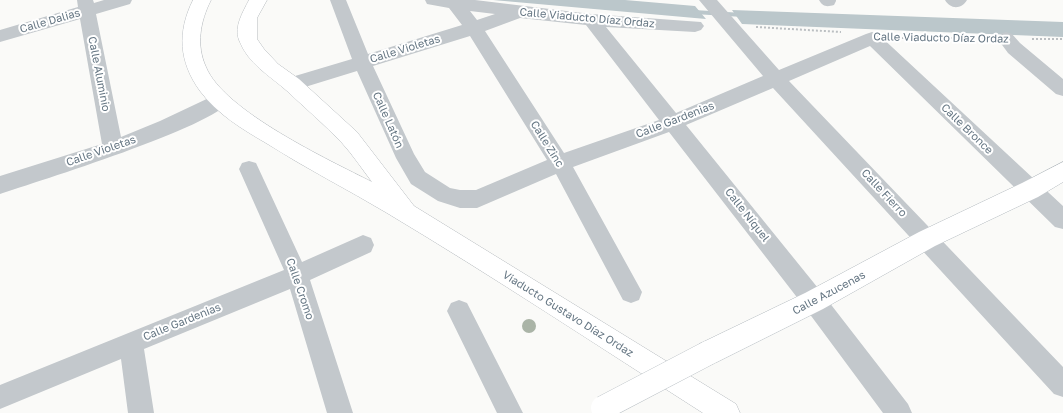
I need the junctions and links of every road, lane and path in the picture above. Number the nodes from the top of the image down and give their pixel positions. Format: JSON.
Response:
{"nodes":[{"id":1,"x":124,"y":0,"type":"edge"},
{"id":2,"x":202,"y":0,"type":"edge"},
{"id":3,"x":258,"y":0,"type":"edge"},
{"id":4,"x":338,"y":0,"type":"edge"},
{"id":5,"x":433,"y":0,"type":"edge"},
{"id":6,"x":707,"y":0,"type":"edge"},
{"id":7,"x":453,"y":2,"type":"junction"},
{"id":8,"x":86,"y":5,"type":"edge"},
{"id":9,"x":518,"y":12,"type":"junction"},
{"id":10,"x":591,"y":20,"type":"junction"},
{"id":11,"x":695,"y":26,"type":"dead end"},
{"id":12,"x":474,"y":28,"type":"junction"},
{"id":13,"x":745,"y":29,"type":"junction"},
{"id":14,"x":0,"y":36,"type":"edge"},
{"id":15,"x":872,"y":38,"type":"junction"},
{"id":16,"x":1006,"y":38,"type":"junction"},
{"id":17,"x":1063,"y":39,"type":"edge"},
{"id":18,"x":362,"y":62,"type":"junction"},
{"id":19,"x":776,"y":79,"type":"junction"},
{"id":20,"x":292,"y":84,"type":"junction"},
{"id":21,"x":1063,"y":89,"type":"edge"},
{"id":22,"x":220,"y":101,"type":"junction"},
{"id":23,"x":674,"y":122,"type":"junction"},
{"id":24,"x":113,"y":148,"type":"junction"},
{"id":25,"x":560,"y":163,"type":"junction"},
{"id":26,"x":250,"y":169,"type":"dead end"},
{"id":27,"x":1063,"y":171,"type":"edge"},
{"id":28,"x":0,"y":185,"type":"edge"},
{"id":29,"x":1030,"y":190,"type":"junction"},
{"id":30,"x":477,"y":199,"type":"joint"},
{"id":31,"x":409,"y":214,"type":"junction"},
{"id":32,"x":1063,"y":220,"type":"edge"},
{"id":33,"x":927,"y":239,"type":"junction"},
{"id":34,"x":363,"y":245,"type":"dead end"},
{"id":35,"x":296,"y":275,"type":"junction"},
{"id":36,"x":631,"y":292,"type":"dead end"},
{"id":37,"x":814,"y":301,"type":"junction"},
{"id":38,"x":459,"y":312,"type":"dead end"},
{"id":39,"x":131,"y":343,"type":"junction"},
{"id":40,"x":1063,"y":385,"type":"edge"},
{"id":41,"x":0,"y":398,"type":"edge"},
{"id":42,"x":598,"y":411,"type":"edge"},
{"id":43,"x":141,"y":413,"type":"edge"},
{"id":44,"x":340,"y":413,"type":"edge"},
{"id":45,"x":510,"y":413,"type":"edge"},
{"id":46,"x":727,"y":413,"type":"edge"},
{"id":47,"x":899,"y":413,"type":"edge"}],
"edges":[{"from":1,"to":8,"type":"street","name":"Calle Dalias"},
{"from":2,"to":22,"type":"main road","name":"Viaducto Gustavo Díaz Ordaz"},
{"from":3,"to":20,"type":"main road","name":"Viaducto Gustavo Díaz Ordaz"},
{"from":4,"to":18,"type":"street","name":"Calle Latón"},
{"from":5,"to":7,"type":"street","name":"Calle Viaducto Díaz Ordaz"},
{"from":6,"to":13,"type":"street","name":"Calle Fierro"},
{"from":7,"to":9,"type":"street","name":"Calle Viaducto Díaz Ordaz"},
{"from":7,"to":12,"type":"street","name":"Calle Zinc"},
{"from":8,"to":14,"type":"street","name":"Calle Dalias"},
{"from":8,"to":24,"type":"street","name":"Calle Aluminio"},
{"from":9,"to":10,"type":"street","name":"Calle Viaducto Díaz Ordaz"},
{"from":9,"to":12,"type":"street","name":"Calle Violetas"},
{"from":10,"to":11,"type":"street","name":"Calle Viaducto Díaz Ordaz"},
{"from":10,"to":23,"type":"street","name":"Calle Níquel"},
{"from":12,"to":18,"type":"street","name":"Calle Violetas"},
{"from":12,"to":25,"type":"street","name":"Calle Zinc"},
{"from":13,"to":15,"type":"path","name":"Calle Viaducto Díaz Ordaz"},
{"from":13,"to":19,"type":"street","name":"Calle Fierro"},
{"from":15,"to":16,"type":"path","name":"Calle Viaducto Díaz Ordaz"},
{"from":15,"to":19,"type":"street","name":"Calle Gardenias"},
{"from":15,"to":29,"type":"street","name":"Calle Bronce"},
{"from":16,"to":17,"type":"path","name":"Calle Viaducto Díaz Ordaz"},
{"from":16,"to":21,"type":"street"},
{"from":18,"to":20,"type":"street","name":"Calle Violetas"},
{"from":18,"to":30,"type":"street","name":"Calle Latón"},
{"from":19,"to":23,"type":"street","name":"Calle Gardenias"},
{"from":19,"to":33,"type":"street","name":"Calle Fierro"},
{"from":20,"to":31,"type":"main road","name":"Viaducto Gustavo Díaz Ordaz"},
{"from":22,"to":24,"type":"street","name":"Calle Violetas"},
{"from":22,"to":31,"type":"main road","name":"Viaducto Gustavo Díaz Ordaz"},
{"from":23,"to":25,"type":"street","name":"Calle Gardenias"},
{"from":23,"to":37,"type":"street","name":"Calle Níquel"},
{"from":24,"to":28,"type":"street","name":"Calle Violetas"},
{"from":25,"to":30,"type":"street","name":"Calle Gardenias"},
{"from":25,"to":36,"type":"street","name":"Calle Zinc"},
{"from":26,"to":35,"type":"street","name":"Calle Cromo"},
{"from":27,"to":29,"type":"main road","name":"Calle Azucenas"},
{"from":29,"to":32,"type":"street","name":"Calle Bronce"},
{"from":29,"to":33,"type":"main road","name":"Calle Azucenas"},
{"from":31,"to":46,"type":"main road","name":"Viaducto Gustavo Díaz Ordaz"},
{"from":33,"to":37,"type":"main road","name":"Calle Azucenas"},
{"from":33,"to":40,"type":"street","name":"Calle Fierro"},
{"from":34,"to":35,"type":"street","name":"Calle Gardenias"},
{"from":35,"to":39,"type":"street","name":"Calle Gardenias"},
{"from":35,"to":44,"type":"street","name":"Calle Cromo"},
{"from":37,"to":42,"type":"main road","name":"Calle Azucenas","bridge":true},
{"from":37,"to":47,"type":"street","name":"Calle Níquel"},
{"from":38,"to":45,"type":"street"},
{"from":39,"to":41,"type":"street","name":"Calle Gardenias"},
{"from":39,"to":43,"type":"street"}]}
